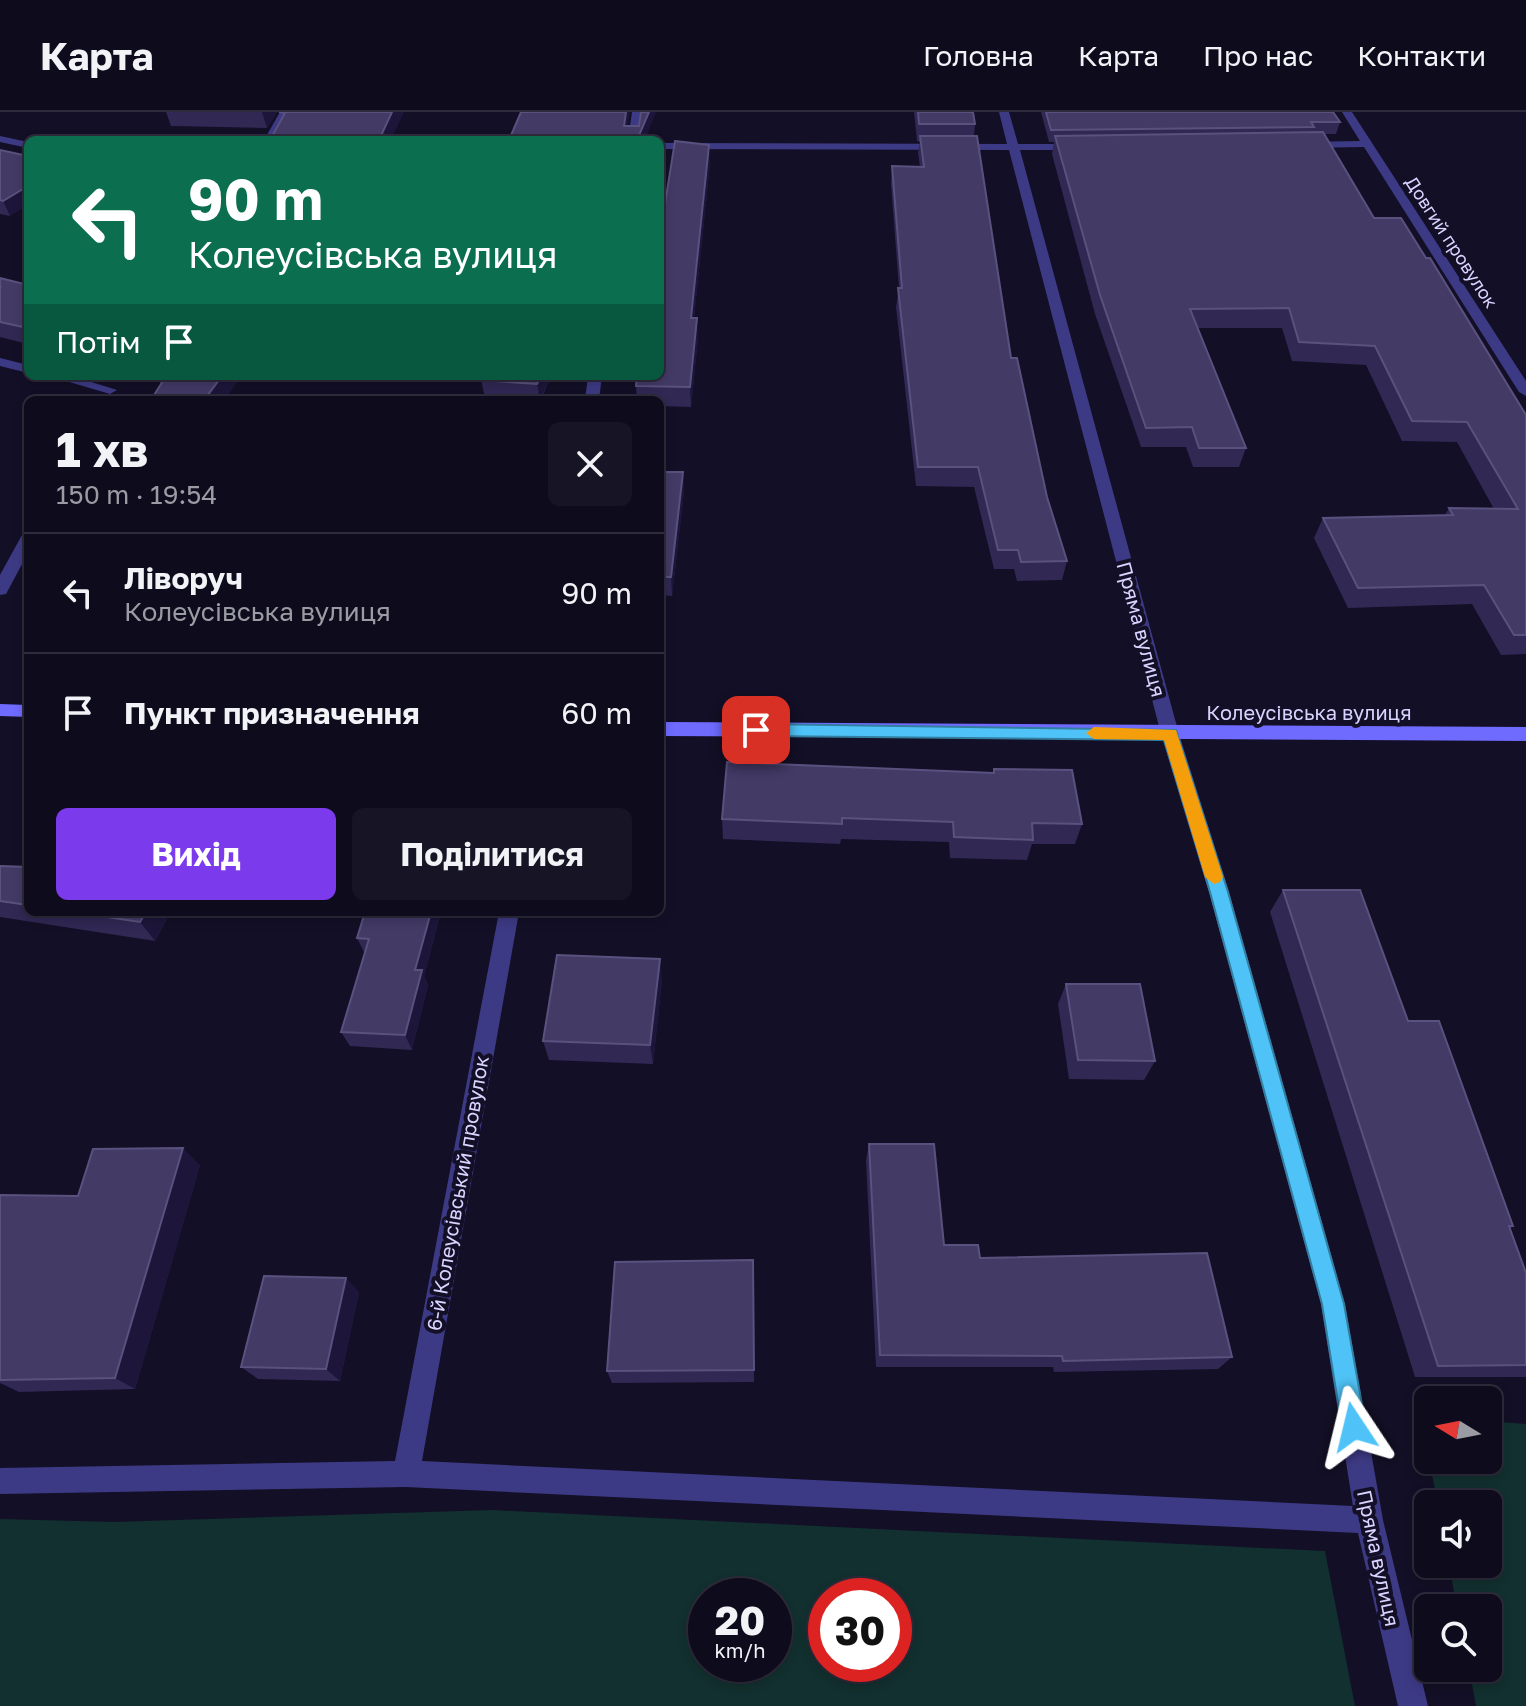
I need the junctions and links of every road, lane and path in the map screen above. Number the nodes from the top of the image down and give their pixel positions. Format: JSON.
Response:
{"nodes":[{"id":1,"x":285,"y":112,"type":"edge"},
{"id":2,"x":637,"y":112,"type":"edge"},
{"id":3,"x":1004,"y":112,"type":"edge"},
{"id":4,"x":1347,"y":112,"type":"edge"},
{"id":5,"x":271,"y":136,"type":"edge"},
{"id":6,"x":634,"y":136,"type":"edge"},
{"id":7,"x":0,"y":139,"type":"edge"},
{"id":8,"x":24,"y":144,"type":"edge"},
{"id":9,"x":1367,"y":144,"type":"junction"},
{"id":10,"x":1290,"y":145,"type":"edge"},
{"id":11,"x":664,"y":146,"type":"edge"},
{"id":12,"x":1091,"y":147,"type":"edge"},
{"id":13,"x":1014,"y":148,"type":"junction"},
{"id":14,"x":0,"y":362,"type":"edge"},
{"id":15,"x":24,"y":368,"type":"edge"},
{"id":16,"x":67,"y":380,"type":"edge"},
{"id":17,"x":1526,"y":392,"type":"edge"},
{"id":18,"x":107,"y":395,"type":"edge"},
{"id":19,"x":24,"y":546,"type":"edge"},
{"id":20,"x":0,"y":590,"type":"edge"},
{"id":21,"x":0,"y":710,"type":"edge"},
{"id":22,"x":24,"y":711,"type":"edge"},
{"id":23,"x":664,"y":729,"type":"edge"},
{"id":24,"x":1170,"y":734,"type":"junction"},
{"id":25,"x":1526,"y":734,"type":"edge"},
{"id":26,"x":508,"y":916,"type":"edge"},
{"id":27,"x":406,"y":1474,"type":"junction"},
{"id":28,"x":0,"y":1481,"type":"edge"},
{"id":29,"x":1369,"y":1520,"type":"junction"},
{"id":30,"x":1413,"y":1706,"type":"edge"}],
"edges":[{"from":1,"to":5,"type":"street"},
{"from":2,"to":6,"type":"street"},
{"from":3,"to":13,"type":"street","name":"Пряма вулиця"},
{"from":4,"to":9,"type":"street","name":"Довгий провулок"},
{"from":7,"to":8,"type":"street"},
{"from":9,"to":10,"type":"street"},
{"from":9,"to":17,"type":"street","name":"Довгий провулок"},
{"from":11,"to":13,"type":"street"},
{"from":12,"to":13,"type":"street"},
{"from":13,"to":24,"type":"street","name":"Пряма вулиця"},
{"from":14,"to":15,"type":"street"},
{"from":16,"to":18,"type":"street"},
{"from":19,"to":20,"type":"street"},
{"from":21,"to":22,"type":"street"},
{"from":23,"to":24,"type":"street","name":"Колеусівська вулиця"},
{"from":24,"to":25,"type":"street","name":"Колеусівська вулиця"},
{"from":24,"to":29,"type":"street","name":"Пряма вулиця"},
{"from":26,"to":27,"type":"street","name":"6-й Колеусівський провулок"},
{"from":27,"to":28,"type":"street"},
{"from":27,"to":29,"type":"street"},
{"from":29,"to":30,"type":"street","name":"Пряма вулиця"}]}
